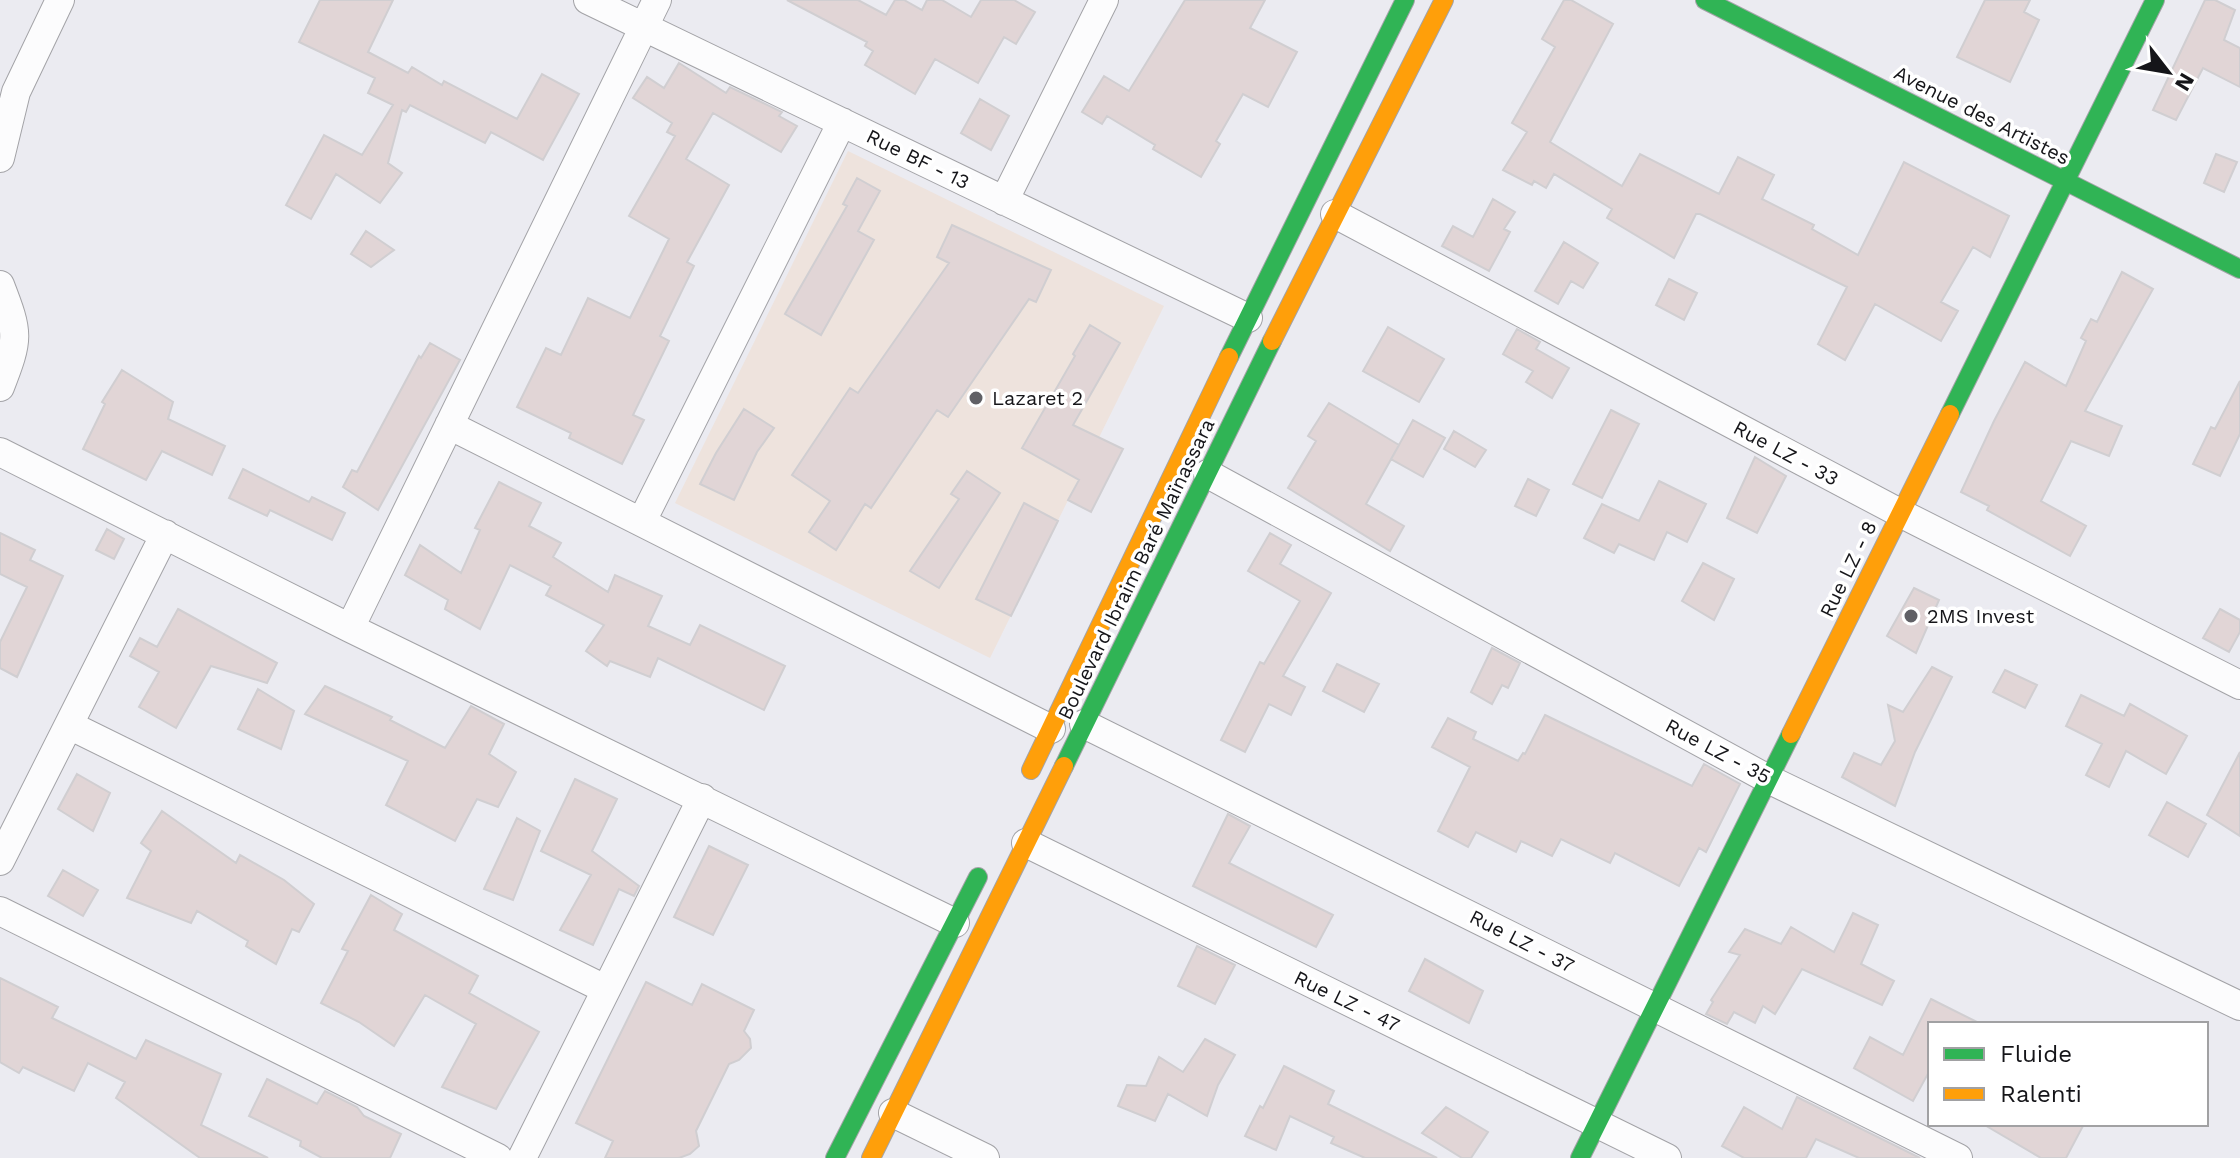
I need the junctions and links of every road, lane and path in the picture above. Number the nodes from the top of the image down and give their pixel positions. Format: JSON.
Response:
{"nodes":[{"id":1,"x":60,"y":0,"type":"edge"},
{"id":2,"x":588,"y":0,"type":"edge"},
{"id":3,"x":657,"y":0,"type":"edge"},
{"id":4,"x":1104,"y":0,"type":"edge"},
{"id":5,"x":1405,"y":0,"type":"edge"},
{"id":6,"x":1444,"y":0,"type":"edge"},
{"id":7,"x":1705,"y":0,"type":"edge"},
{"id":8,"x":2155,"y":0,"type":"edge"},
{"id":9,"x":644,"y":27,"type":"junction"},
{"id":10,"x":842,"y":122,"type":"junction"},
{"id":11,"x":0,"y":158,"type":"edge"},
{"id":12,"x":2063,"y":180,"type":"junction"},
{"id":13,"x":1004,"y":201,"type":"junction"},
{"id":14,"x":1335,"y":214,"type":"junction"},
{"id":15,"x":2240,"y":269,"type":"edge"},
{"id":16,"x":0,"y":285,"type":"edge"},
{"id":17,"x":1248,"y":318,"type":"junction"},
{"id":18,"x":0,"y":387,"type":"edge"},
{"id":19,"x":449,"y":425,"type":"junction"},
{"id":20,"x":0,"y":452,"type":"edge"},
{"id":21,"x":1208,"y":474,"type":"junction"},
{"id":22,"x":1900,"y":513,"type":"junction"},
{"id":23,"x":642,"y":521,"type":"junction"},
{"id":24,"x":165,"y":534,"type":"junction"},
{"id":25,"x":350,"y":628,"type":"junction"},
{"id":26,"x":2240,"y":685,"type":"edge"},
{"id":27,"x":1084,"y":724,"type":"junction"},
{"id":28,"x":69,"y":725,"type":"junction"},
{"id":29,"x":1051,"y":729,"type":"junction"},
{"id":30,"x":1768,"y":779,"type":"junction"},
{"id":31,"x":1024,"y":784,"type":"dead end"},
{"id":32,"x":702,"y":798,"type":"junction"},
{"id":33,"x":1026,"y":843,"type":"junction"},
{"id":34,"x":989,"y":854,"type":"dead end"},
{"id":35,"x":0,"y":861,"type":"edge"},
{"id":36,"x":0,"y":911,"type":"edge"},
{"id":37,"x":955,"y":923,"type":"junction"},
{"id":38,"x":605,"y":989,"type":"junction"},
{"id":39,"x":2240,"y":1006,"type":"edge"},
{"id":40,"x":1654,"y":1008,"type":"junction"},
{"id":41,"x":893,"y":1113,"type":"junction"},
{"id":42,"x":1597,"y":1124,"type":"junction"},
{"id":43,"x":498,"y":1158,"type":"edge"},
{"id":44,"x":522,"y":1158,"type":"edge"},
{"id":45,"x":835,"y":1158,"type":"edge"},
{"id":46,"x":871,"y":1158,"type":"edge"},
{"id":47,"x":985,"y":1158,"type":"edge"},
{"id":48,"x":1580,"y":1158,"type":"edge"},
{"id":49,"x":1667,"y":1158,"type":"edge"},
{"id":50,"x":1958,"y":1158,"type":"edge"}],
"edges":[{"from":1,"to":11,"type":"street"},
{"from":2,"to":9,"type":"street","name":"Rue BF - 13"},
{"from":3,"to":9,"type":"street"},
{"from":4,"to":13,"type":"street"},
{"from":5,"to":17,"type":"main road","name":"Boulevard Ibraim Baré Maïnassara"},
{"from":6,"to":14,"type":"main road","name":"Boulevard Ibraim Baré Maïnassara"},
{"from":7,"to":12,"type":"main road","name":"Avenue des Artistes"},
{"from":8,"to":12,"type":"main road","name":"Rue LZ - 8"},
{"from":9,"to":10,"type":"street","name":"Rue BF - 13"},
{"from":9,"to":19,"type":"street"},
{"from":10,"to":13,"type":"street","name":"Rue BF - 13"},
{"from":10,"to":23,"type":"street"},
{"from":12,"to":15,"type":"main road","name":"Avenue des Artistes"},
{"from":12,"to":22,"type":"main road","name":"Rue LZ - 8"},
{"from":13,"to":17,"type":"street","name":"Rue BF - 13"},
{"from":14,"to":21,"type":"main road","name":"Boulevard Ibraim Baré Maïnassara"},
{"from":14,"to":22,"type":"street","name":"Rue LZ - 33"},
{"from":16,"to":18,"type":"street"},
{"from":17,"to":29,"type":"main road","name":"Boulevard Ibraim Baré Maïnassara"},
{"from":19,"to":23,"type":"street"},
{"from":19,"to":25,"type":"street"},
{"from":20,"to":24,"type":"street"},
{"from":21,"to":27,"type":"main road","name":"Boulevard Ibraim Baré Maïnassara"},
{"from":21,"to":30,"type":"street","name":"Rue LZ - 35"},
{"from":22,"to":26,"type":"street","name":"Rue LZ - 33"},
{"from":22,"to":30,"type":"main road","name":"Rue LZ - 8"},
{"from":23,"to":29,"type":"street"},
{"from":24,"to":25,"type":"street"},
{"from":24,"to":28,"type":"street"},
{"from":25,"to":32,"type":"street"},
{"from":27,"to":33,"type":"main road","name":"Boulevard Ibraim Baré Maïnassara"},
{"from":27,"to":40,"type":"street","name":"Rue LZ - 37"},
{"from":28,"to":35,"type":"street"},
{"from":28,"to":38,"type":"street"},
{"from":29,"to":31,"type":"main road","name":"Boulevard Ibraim Baré Maïnassara"},
{"from":30,"to":39,"type":"street","name":"Rue LZ - 35"},
{"from":30,"to":40,"type":"main road","name":"Rue LZ - 8"},
{"from":32,"to":37,"type":"street"},
{"from":32,"to":38,"type":"street"},
{"from":33,"to":41,"type":"main road","name":"Boulevard Ibraim Baré Maïnassara"},
{"from":33,"to":42,"type":"street","name":"Rue LZ - 47"},
{"from":34,"to":37,"type":"main road"},
{"from":36,"to":43,"type":"street"},
{"from":37,"to":45,"type":"main road"},
{"from":38,"to":44,"type":"street"},
{"from":40,"to":42,"type":"main road","name":"Rue LZ - 8"},
{"from":40,"to":50,"type":"street","name":"Rue LZ - 37"},
{"from":41,"to":46,"type":"main road","name":"Boulevard Ibraim Baré Maïnassara"},
{"from":41,"to":47,"type":"street"},
{"from":42,"to":48,"type":"main road","name":"Rue LZ - 8"},
{"from":42,"to":49,"type":"street","name":"Rue LZ - 47"}]}
